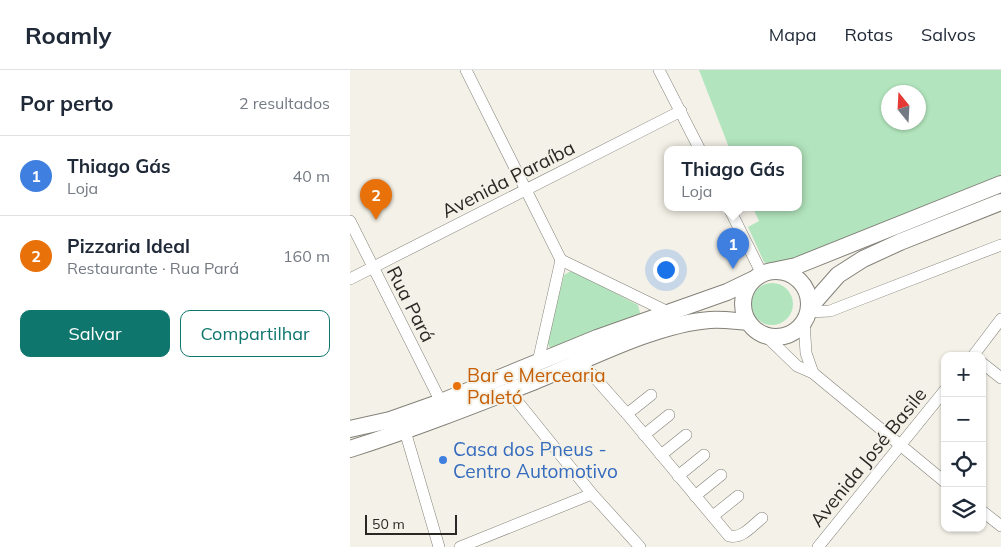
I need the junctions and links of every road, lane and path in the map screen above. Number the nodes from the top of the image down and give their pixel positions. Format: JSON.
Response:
{"nodes":[{"id":1,"x":466,"y":70,"type":"edge"},
{"id":2,"x":659,"y":70,"type":"edge"},
{"id":3,"x":681,"y":111,"type":"junction"},
{"id":4,"x":698,"y":146,"type":"edge"},
{"id":5,"x":1001,"y":184,"type":"edge"},
{"id":6,"x":527,"y":189,"type":"junction"},
{"id":7,"x":1001,"y":202,"type":"edge"},
{"id":8,"x":730,"y":211,"type":"edge"},
{"id":9,"x":350,"y":222,"type":"edge"},
{"id":10,"x":1001,"y":246,"type":"edge"},
{"id":11,"x":562,"y":260,"type":"junction"},
{"id":12,"x":373,"y":268,"type":"junction"},
{"id":13,"x":762,"y":275,"type":"junction"},
{"id":14,"x":350,"y":279,"type":"edge"},
{"id":15,"x":668,"y":312,"type":"junction"},
{"id":16,"x":807,"y":314,"type":"junction"},
{"id":17,"x":1001,"y":319,"type":"edge"},
{"id":18,"x":748,"y":322,"type":"junction"},
{"id":19,"x":766,"y":336,"type":"junction"},
{"id":20,"x":976,"y":352,"type":"edge"},
{"id":21,"x":538,"y":362,"type":"junction"},
{"id":22,"x":581,"y":362,"type":"junction"},
{"id":23,"x":986,"y":366,"type":"edge"},
{"id":24,"x":813,"y":373,"type":"junction"},
{"id":25,"x":1001,"y":378,"type":"edge"},
{"id":26,"x":509,"y":391,"type":"junction"},
{"id":27,"x":651,"y":395,"type":"dead end"},
{"id":28,"x":941,"y":395,"type":"edge"},
{"id":29,"x":441,"y":402,"type":"junction"},
{"id":30,"x":627,"y":414,"type":"junction"},
{"id":31,"x":669,"y":415,"type":"dead end"},
{"id":32,"x":350,"y":429,"type":"edge"},
{"id":33,"x":405,"y":431,"type":"junction"},
{"id":34,"x":686,"y":434,"type":"dead end"},
{"id":35,"x":644,"y":435,"type":"junction"},
{"id":36,"x":899,"y":446,"type":"junction"},
{"id":37,"x":350,"y":448,"type":"edge"},
{"id":38,"x":661,"y":454,"type":"junction"},
{"id":39,"x":704,"y":455,"type":"dead end"},
{"id":40,"x":721,"y":475,"type":"dead end"},
{"id":41,"x":678,"y":476,"type":"junction"},
{"id":42,"x":941,"y":479,"type":"edge"},
{"id":43,"x":592,"y":494,"type":"junction"},
{"id":44,"x":695,"y":496,"type":"junction"},
{"id":45,"x":738,"y":496,"type":"dead end"},
{"id":46,"x":986,"y":514,"type":"edge"},
{"id":47,"x":713,"y":516,"type":"junction"},
{"id":48,"x":762,"y":518,"type":"dead end"},
{"id":49,"x":1001,"y":526,"type":"edge"},
{"id":50,"x":439,"y":547,"type":"edge"},
{"id":51,"x":460,"y":547,"type":"edge"},
{"id":52,"x":640,"y":547,"type":"edge"},
{"id":53,"x":818,"y":547,"type":"edge"}],
"edges":[{"from":1,"to":6,"type":"street"},
{"from":2,"to":3,"type":"street"},
{"from":3,"to":4,"type":"street"},
{"from":3,"to":6,"type":"street","name":"Avenida Paraíba"},
{"from":5,"to":13,"type":"main road"},
{"from":6,"to":11,"type":"street"},
{"from":6,"to":12,"type":"street","name":"Avenida Paraíba"},
{"from":7,"to":16,"type":"main road"},
{"from":8,"to":13,"type":"street"},
{"from":9,"to":12,"type":"street","name":"Rua Pará"},
{"from":10,"to":16,"type":"street"},
{"from":11,"to":15,"type":"street"},
{"from":11,"to":21,"type":"street"},
{"from":12,"to":14,"type":"street","name":"Avenida Paraíba"},
{"from":12,"to":29,"type":"street","name":"Rua Pará"},
{"from":13,"to":15,"type":"main road"},
{"from":13,"to":16,"type":"main road"},
{"from":13,"to":18,"type":"main road"},
{"from":15,"to":21,"type":"main road"},
{"from":16,"to":19,"type":"main road"},
{"from":16,"to":24,"type":"street"},
{"from":17,"to":20,"type":"street"},
{"from":18,"to":19,"type":"main road"},
{"from":18,"to":22,"type":"main road"},
{"from":19,"to":24,"type":"street"},
{"from":21,"to":29,"type":"main road"},
{"from":22,"to":26,"type":"main road"},
{"from":22,"to":30,"type":"street"},
{"from":23,"to":25,"type":"street"},
{"from":24,"to":36,"type":"street"},
{"from":26,"to":33,"type":"main road"},
{"from":26,"to":43,"type":"street"},
{"from":27,"to":30,"type":"street"},
{"from":28,"to":36,"type":"street","name":"Avenida José Basile"},
{"from":29,"to":32,"type":"main road"},
{"from":30,"to":35,"type":"street"},
{"from":31,"to":35,"type":"street"},
{"from":33,"to":37,"type":"main road"},
{"from":33,"to":50,"type":"street"},
{"from":34,"to":38,"type":"street"},
{"from":35,"to":38,"type":"street"},
{"from":36,"to":42,"type":"street"},
{"from":36,"to":53,"type":"street","name":"Avenida José Basile"},
{"from":38,"to":41,"type":"street"},
{"from":39,"to":41,"type":"street"},
{"from":40,"to":44,"type":"street"},
{"from":41,"to":44,"type":"street"},
{"from":43,"to":51,"type":"street"},
{"from":43,"to":52,"type":"street"},
{"from":44,"to":47,"type":"street"},
{"from":45,"to":47,"type":"street"},
{"from":46,"to":49,"type":"street"},
{"from":47,"to":48,"type":"street"}]}
